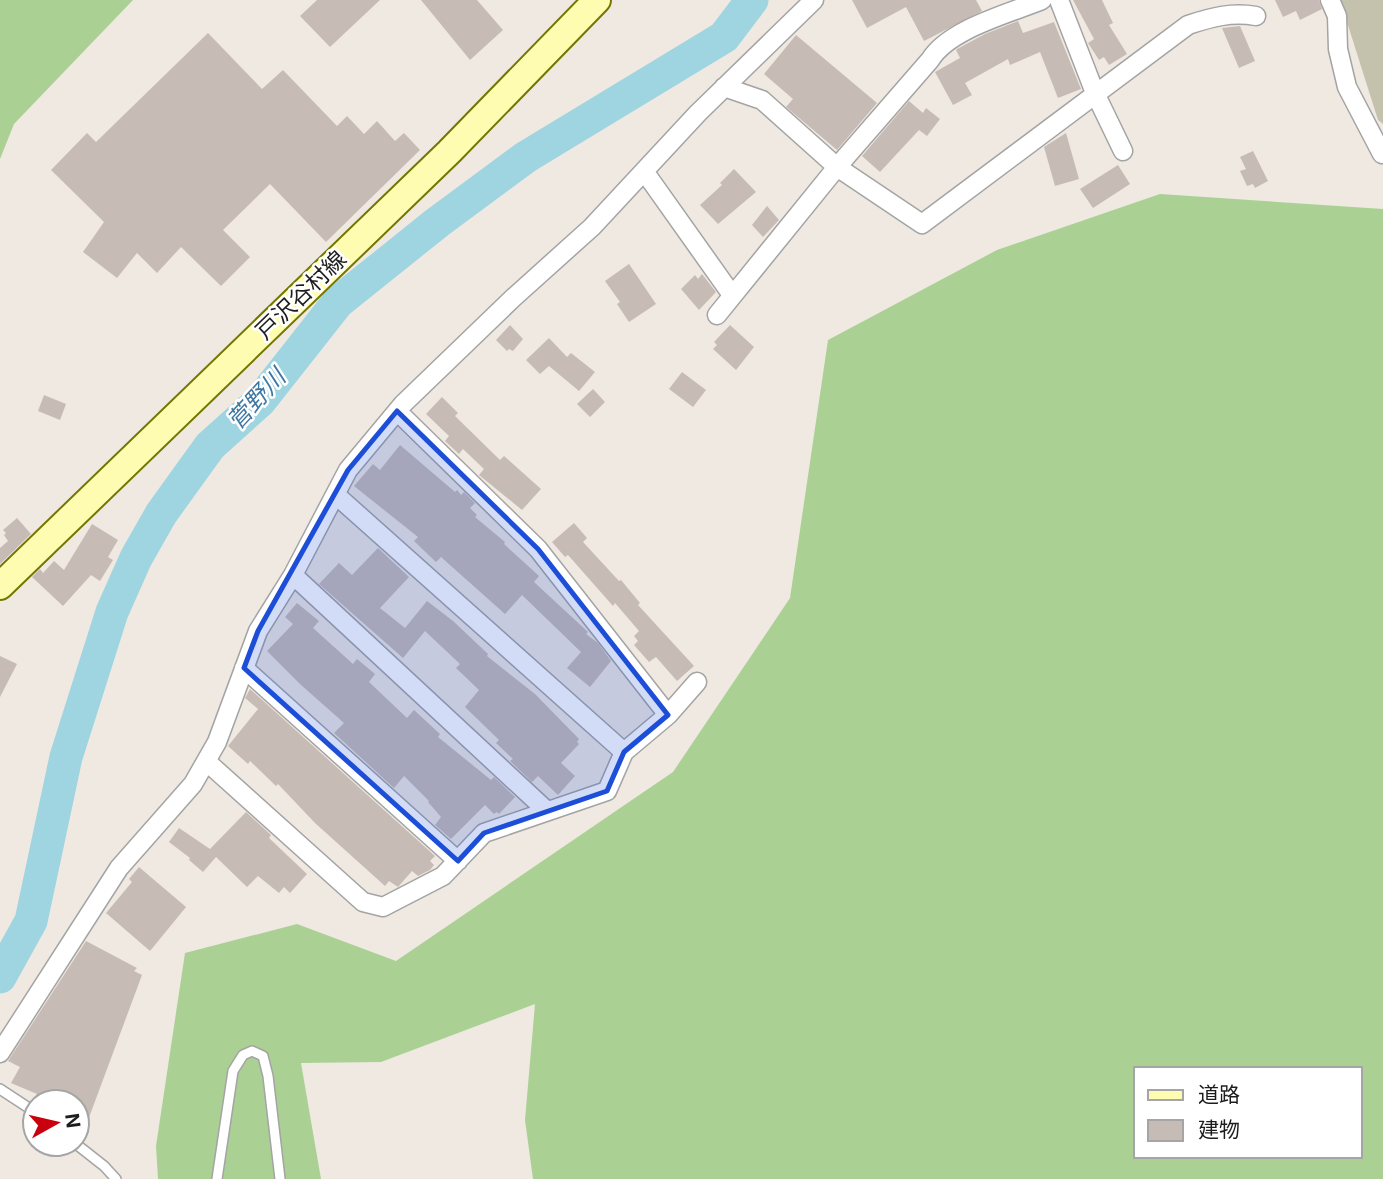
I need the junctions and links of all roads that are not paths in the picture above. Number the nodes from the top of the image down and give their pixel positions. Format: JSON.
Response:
{"nodes":[{"id":1,"x":597,"y":0,"type":"edge"},
{"id":2,"x":814,"y":0,"type":"edge"},
{"id":3,"x":1042,"y":0,"type":"edge"},
{"id":4,"x":1059,"y":0,"type":"edge"},
{"id":5,"x":1331,"y":0,"type":"edge"},
{"id":6,"x":1256,"y":16,"type":"dead end"},
{"id":7,"x":724,"y":87,"type":"junction"},
{"id":8,"x":1095,"y":93,"type":"junction"},
{"id":9,"x":1123,"y":151,"type":"dead end"},
{"id":10,"x":1382,"y":153,"type":"edge"},
{"id":11,"x":837,"y":167,"type":"junction"},
{"id":12,"x":644,"y":171,"type":"junction"},
{"id":13,"x":732,"y":295,"type":"junction"},
{"id":14,"x":717,"y":315,"type":"dead end"},
{"id":15,"x":397,"y":411,"type":"junction"},
{"id":16,"x":335,"y":495,"type":"junction"},
{"id":17,"x":293,"y":575,"type":"junction"},
{"id":18,"x":0,"y":586,"type":"edge"},
{"id":19,"x":244,"y":668,"type":"junction"},
{"id":20,"x":697,"y":682,"type":"dead end"},
{"id":21,"x":668,"y":715,"type":"junction"},
{"id":22,"x":624,"y":752,"type":"junction"},
{"id":23,"x":206,"y":761,"type":"junction"},
{"id":24,"x":547,"y":811,"type":"junction"},
{"id":25,"x":458,"y":861,"type":"junction"},
{"id":26,"x":0,"y":1053,"type":"edge"},
{"id":27,"x":0,"y":1089,"type":"edge"},
{"id":28,"x":21,"y":1103,"type":"edge"},
{"id":29,"x":91,"y":1156,"type":"edge"},
{"id":30,"x":116,"y":1179,"type":"edge"},
{"id":31,"x":218,"y":1179,"type":"edge"},
{"id":32,"x":280,"y":1179,"type":"edge"}],
"edges":[{"from":1,"to":18,"type":"main road","name":"戸沢谷村線"},
{"from":2,"to":7,"type":"street"},
{"from":3,"to":11,"type":"street"},
{"from":4,"to":8,"type":"street"},
{"from":5,"to":10,"type":"street"},
{"from":6,"to":8,"type":"street"},
{"from":7,"to":11,"type":"street"},
{"from":7,"to":12,"type":"street"},
{"from":8,"to":9,"type":"street"},
{"from":8,"to":11,"type":"street"},
{"from":11,"to":13,"type":"street"},
{"from":12,"to":13,"type":"street"},
{"from":12,"to":15,"type":"street"},
{"from":13,"to":14,"type":"street"},
{"from":15,"to":16,"type":"street"},
{"from":15,"to":21,"type":"street"},
{"from":16,"to":17,"type":"street"},
{"from":16,"to":22,"type":"street"},
{"from":17,"to":19,"type":"street"},
{"from":17,"to":24,"type":"street"},
{"from":19,"to":23,"type":"street"},
{"from":19,"to":25,"type":"street"},
{"from":20,"to":21,"type":"street"},
{"from":21,"to":22,"type":"street"},
{"from":22,"to":24,"type":"street"},
{"from":23,"to":25,"type":"street"},
{"from":23,"to":26,"type":"street"},
{"from":24,"to":25,"type":"street"},
{"from":27,"to":28,"type":"lane"},
{"from":29,"to":30,"type":"lane"},
{"from":31,"to":32,"type":"lane"}]}
